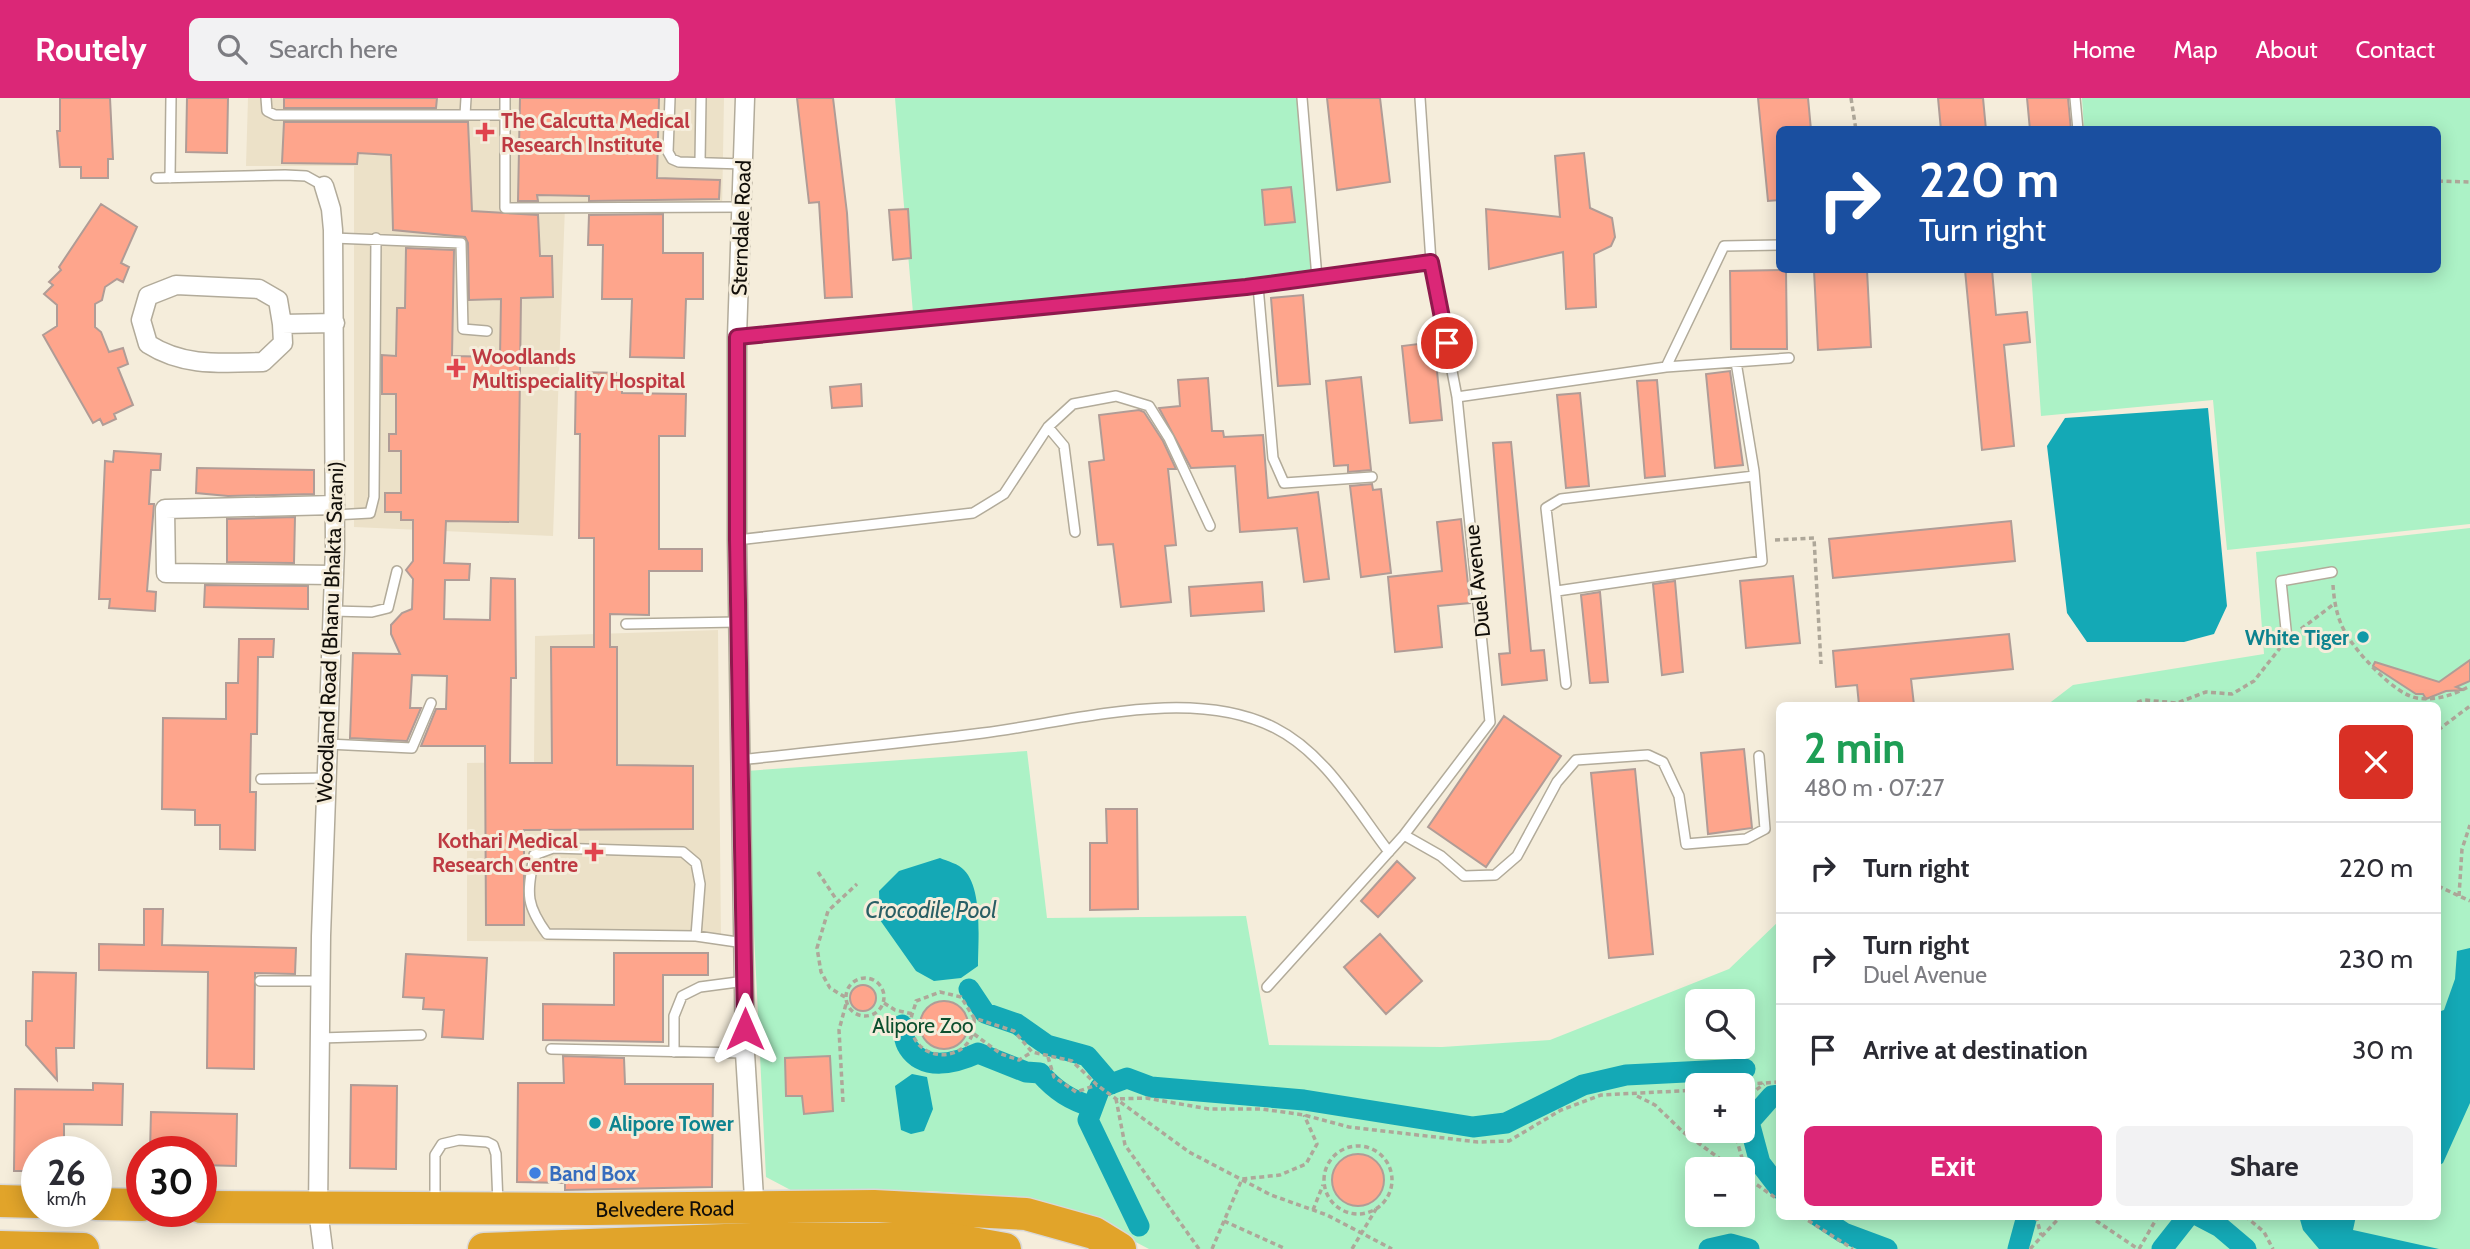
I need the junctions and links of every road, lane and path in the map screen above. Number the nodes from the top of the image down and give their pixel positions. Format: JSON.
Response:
{"nodes":[{"id":1,"x":171,"y":98,"type":"edge"},
{"id":2,"x":266,"y":98,"type":"edge"},
{"id":3,"x":466,"y":98,"type":"edge"},
{"id":4,"x":505,"y":98,"type":"edge"},
{"id":5,"x":670,"y":98,"type":"edge"},
{"id":6,"x":701,"y":98,"type":"edge"},
{"id":7,"x":746,"y":98,"type":"edge"},
{"id":8,"x":1302,"y":98,"type":"edge"},
{"id":9,"x":1420,"y":98,"type":"edge"},
{"id":10,"x":1852,"y":98,"type":"edge"},
{"id":11,"x":2075,"y":98,"type":"edge"},
{"id":12,"x":465,"y":115,"type":"junction"},
{"id":13,"x":505,"y":115,"type":"junction"},
{"id":14,"x":1856,"y":126,"type":"edge"},
{"id":15,"x":2078,"y":126,"type":"edge"},
{"id":16,"x":701,"y":162,"type":"junction"},
{"id":17,"x":743,"y":164,"type":"junction"},
{"id":18,"x":156,"y":178,"type":"dead end"},
{"id":19,"x":170,"y":178,"type":"junction"},
{"id":20,"x":2441,"y":181,"type":"edge"},
{"id":21,"x":2470,"y":182,"type":"edge"},
{"id":22,"x":324,"y":186,"type":"joint"},
{"id":23,"x":742,"y":207,"type":"junction"},
{"id":24,"x":333,"y":238,"type":"junction"},
{"id":25,"x":376,"y":238,"type":"junction"},
{"id":26,"x":1776,"y":245,"type":"edge"},
{"id":27,"x":1431,"y":262,"type":"junction"},
{"id":28,"x":1317,"y":278,"type":"junction"},
{"id":29,"x":1258,"y":286,"type":"junction"},
{"id":30,"x":335,"y":323,"type":"junction"},
{"id":31,"x":282,"y":324,"type":"junction"},
{"id":32,"x":487,"y":331,"type":"dead end"},
{"id":33,"x":737,"y":337,"type":"junction"},
{"id":34,"x":1789,"y":358,"type":"dead end"},
{"id":35,"x":1736,"y":362,"type":"junction"},
{"id":36,"x":1667,"y":367,"type":"junction"},
{"id":37,"x":1457,"y":397,"type":"junction"},
{"id":38,"x":1048,"y":427,"type":"junction"},
{"id":39,"x":1754,"y":476,"type":"junction"},
{"id":40,"x":1372,"y":477,"type":"dead end"},
{"id":41,"x":335,"y":510,"type":"junction"},
{"id":42,"x":1210,"y":526,"type":"dead end"},
{"id":43,"x":1075,"y":532,"type":"dead end"},
{"id":44,"x":737,"y":540,"type":"junction"},
{"id":45,"x":1758,"y":541,"type":"junction"},
{"id":46,"x":397,"y":571,"type":"dead end"},
{"id":47,"x":2332,"y":572,"type":"joint"},
{"id":48,"x":334,"y":575,"type":"junction"},
{"id":49,"x":1557,"y":591,"type":"junction"},
{"id":50,"x":2334,"y":604,"type":"junction"},
{"id":51,"x":332,"y":611,"type":"junction"},
{"id":52,"x":738,"y":622,"type":"junction"},
{"id":53,"x":626,"y":624,"type":"dead end"},
{"id":54,"x":2287,"y":639,"type":"junction"},
{"id":55,"x":1821,"y":664,"type":"dead end"},
{"id":56,"x":1566,"y":684,"type":"dead end"},
{"id":57,"x":2470,"y":687,"type":"edge"},
{"id":58,"x":2138,"y":702,"type":"edge"},
{"id":59,"x":2176,"y":702,"type":"edge"},
{"id":60,"x":2176,"y":702,"type":"edge"},
{"id":61,"x":431,"y":703,"type":"dead end"},
{"id":62,"x":2470,"y":706,"type":"edge"},
{"id":63,"x":2441,"y":728,"type":"edge"},
{"id":64,"x":327,"y":744,"type":"junction"},
{"id":65,"x":1759,"y":756,"type":"dead end"},
{"id":66,"x":740,"y":760,"type":"junction"},
{"id":67,"x":326,"y":778,"type":"junction"},
{"id":68,"x":261,"y":779,"type":"dead end"},
{"id":69,"x":2470,"y":825,"type":"edge"},
{"id":70,"x":1404,"y":835,"type":"junction"},
{"id":71,"x":1389,"y":852,"type":"junction"},
{"id":72,"x":818,"y":872,"type":"dead end"},
{"id":73,"x":857,"y":884,"type":"dead end"},
{"id":74,"x":2441,"y":887,"type":"edge"},
{"id":75,"x":2459,"y":896,"type":"junction"},
{"id":76,"x":2470,"y":901,"type":"edge"},
{"id":77,"x":838,"y":902,"type":"junction"},
{"id":78,"x":696,"y":936,"type":"junction"},
{"id":79,"x":745,"y":943,"type":"junction"},
{"id":80,"x":260,"y":981,"type":"dead end"},
{"id":81,"x":321,"y":981,"type":"junction"},
{"id":82,"x":745,"y":981,"type":"junction"},
{"id":83,"x":1267,"y":987,"type":"dead end"},
{"id":84,"x":845,"y":997,"type":"junction"},
{"id":85,"x":884,"y":1003,"type":"junction"},
{"id":86,"x":846,"y":1004,"type":"junction"},
{"id":87,"x":913,"y":1014,"type":"junction"},
{"id":88,"x":974,"y":1018,"type":"junction"},
{"id":89,"x":974,"y":1034,"type":"junction"},
{"id":90,"x":421,"y":1035,"type":"dead end"},
{"id":91,"x":320,"y":1038,"type":"junction"},
{"id":92,"x":551,"y":1049,"type":"dead end"},
{"id":93,"x":674,"y":1052,"type":"junction"},
{"id":94,"x":1032,"y":1052,"type":"junction"},
{"id":95,"x":745,"y":1053,"type":"junction"},
{"id":96,"x":1048,"y":1057,"type":"junction"},
{"id":97,"x":1766,"y":1082,"type":"junction"},
{"id":98,"x":1776,"y":1082,"type":"edge"},
{"id":99,"x":1755,"y":1083,"type":"edge"},
{"id":100,"x":1097,"y":1085,"type":"junction"},
{"id":101,"x":1685,"y":1091,"type":"edge"},
{"id":102,"x":1755,"y":1091,"type":"edge"},
{"id":103,"x":1635,"y":1095,"type":"junction"},
{"id":104,"x":1116,"y":1099,"type":"junction"},
{"id":105,"x":843,"y":1102,"type":"dead end"},
{"id":106,"x":1304,"y":1115,"type":"junction"},
{"id":107,"x":1717,"y":1157,"type":"edge"},
{"id":108,"x":1242,"y":1179,"type":"junction"},
{"id":109,"x":1324,"y":1183,"type":"junction"},
{"id":110,"x":1755,"y":1184,"type":"edge"},
{"id":111,"x":1776,"y":1198,"type":"edge"},
{"id":112,"x":0,"y":1201,"type":"edge"},
{"id":113,"x":21,"y":1202,"type":"edge"},
{"id":114,"x":756,"y":1206,"type":"junction"},
{"id":115,"x":217,"y":1207,"type":"edge"},
{"id":116,"x":1378,"y":1208,"type":"junction"},
{"id":117,"x":318,"y":1210,"type":"junction"},
{"id":118,"x":435,"y":1210,"type":"junction"},
{"id":119,"x":498,"y":1210,"type":"junction"},
{"id":120,"x":1313,"y":1210,"type":"junction"},
{"id":121,"x":1807,"y":1220,"type":"edge"},
{"id":122,"x":2037,"y":1220,"type":"edge"},
{"id":123,"x":2058,"y":1220,"type":"edge"},
{"id":124,"x":2095,"y":1220,"type":"edge"},
{"id":125,"x":2156,"y":1220,"type":"edge"},
{"id":126,"x":2250,"y":1220,"type":"edge"},
{"id":127,"x":1224,"y":1221,"type":"junction"},
{"id":128,"x":1361,"y":1233,"type":"junction"},
{"id":129,"x":2041,"y":1235,"type":"junction"},
{"id":130,"x":752,"y":1244,"type":"edge"},
{"id":131,"x":0,"y":1247,"type":"edge"},
{"id":132,"x":83,"y":1249,"type":"edge"},
{"id":133,"x":323,"y":1249,"type":"edge"},
{"id":134,"x":484,"y":1249,"type":"edge"},
{"id":135,"x":1005,"y":1249,"type":"edge"},
{"id":136,"x":1120,"y":1249,"type":"edge"},
{"id":137,"x":1199,"y":1249,"type":"edge"},
{"id":138,"x":1213,"y":1249,"type":"edge"},
{"id":139,"x":1286,"y":1249,"type":"edge"},
{"id":140,"x":1352,"y":1249,"type":"edge"},
{"id":141,"x":1392,"y":1249,"type":"edge"},
{"id":142,"x":1853,"y":1249,"type":"edge"},
{"id":143,"x":2030,"y":1249,"type":"edge"},
{"id":144,"x":2139,"y":1249,"type":"edge"},
{"id":145,"x":2273,"y":1249,"type":"edge"}],
"edges":[{"from":1,"to":19,"type":"lane"},
{"from":2,"to":12,"type":"lane"},
{"from":3,"to":12,"type":"lane"},
{"from":4,"to":13,"type":"lane"},
{"from":5,"to":16,"type":"lane"},
{"from":6,"to":16,"type":"lane"},
{"from":7,"to":17,"type":"street","name":"Sterndale Road"},
{"from":8,"to":28,"type":"lane"},
{"from":9,"to":27,"type":"lane","name":"Duel Avenue"},
{"from":10,"to":14,"type":"path"},
{"from":11,"to":15,"type":"lane"},
{"from":12,"to":13,"type":"lane"},
{"from":13,"to":23,"type":"lane"},
{"from":16,"to":17,"type":"lane"},
{"from":17,"to":23,"type":"street","name":"Sterndale Road"},
{"from":18,"to":19,"type":"lane","name":"Woodland Road (Bhanu Bhakta Sarani)"},
{"from":19,"to":22,"type":"lane","name":"Woodland Road (Bhanu Bhakta Sarani)"},
{"from":20,"to":21,"type":"path"},
{"from":22,"to":24,"type":"street","name":"Woodland Road (Bhanu Bhakta Sarani)"},
{"from":23,"to":33,"type":"street","name":"Sterndale Road"},
{"from":24,"to":25,"type":"lane"},
{"from":24,"to":30,"type":"street","name":"Woodland Road (Bhanu Bhakta Sarani)"},
{"from":25,"to":32,"type":"lane"},
{"from":25,"to":41,"type":"lane"},
{"from":26,"to":36,"type":"lane"},
{"from":27,"to":28,"type":"lane"},
{"from":27,"to":37,"type":"lane","name":"Duel Avenue"},
{"from":28,"to":29,"type":"lane"},
{"from":29,"to":33,"type":"lane"},
{"from":29,"to":40,"type":"lane"},
{"from":30,"to":31,"type":"street"},
{"from":30,"to":41,"type":"street","name":"Woodland Road (Bhanu Bhakta Sarani)"},
{"from":31,"to":31,"type":"street"},
{"from":33,"to":44,"type":"street","name":"Sterndale Road"},
{"from":34,"to":35,"type":"lane"},
{"from":35,"to":36,"type":"lane"},
{"from":35,"to":39,"type":"lane"},
{"from":36,"to":37,"type":"lane"},
{"from":37,"to":70,"type":"lane","name":"Duel Avenue"},
{"from":38,"to":42,"type":"lane"},
{"from":38,"to":43,"type":"lane"},
{"from":38,"to":44,"type":"lane"},
{"from":39,"to":45,"type":"lane"},
{"from":39,"to":49,"type":"lane"},
{"from":41,"to":48,"type":"street","name":"Woodland Road (Bhanu Bhakta Sarani)"},
{"from":41,"to":48,"type":"street"},
{"from":44,"to":52,"type":"street","name":"Sterndale Road"},
{"from":45,"to":49,"type":"lane"},
{"from":45,"to":55,"type":"path"},
{"from":46,"to":51,"type":"lane"},
{"from":47,"to":50,"type":"path"},
{"from":47,"to":54,"type":"lane"},
{"from":48,"to":51,"type":"street","name":"Woodland Road (Bhanu Bhakta Sarani)"},
{"from":49,"to":56,"type":"lane"},
{"from":50,"to":54,"type":"path"},
{"from":50,"to":57,"type":"path"},
{"from":51,"to":64,"type":"street","name":"Woodland Road (Bhanu Bhakta Sarani)"},
{"from":52,"to":53,"type":"lane"},
{"from":52,"to":66,"type":"street","name":"Sterndale Road"},
{"from":54,"to":60,"type":"path"},
{"from":58,"to":59,"type":"path"},
{"from":61,"to":64,"type":"lane"},
{"from":62,"to":63,"type":"path"},
{"from":64,"to":67,"type":"street","name":"Woodland Road (Bhanu Bhakta Sarani)"},
{"from":65,"to":70,"type":"lane"},
{"from":66,"to":71,"type":"lane"},
{"from":66,"to":79,"type":"street","name":"Sterndale Road"},
{"from":67,"to":68,"type":"lane"},
{"from":67,"to":81,"type":"street","name":"Woodland Road (Bhanu Bhakta Sarani)"},
{"from":69,"to":75,"type":"path"},
{"from":70,"to":71,"type":"lane","name":"Duel Avenue"},
{"from":71,"to":83,"type":"lane","name":"Duel Avenue"},
{"from":72,"to":77,"type":"path"},
{"from":73,"to":77,"type":"path"},
{"from":74,"to":75,"type":"path"},
{"from":75,"to":76,"type":"path"},
{"from":77,"to":84,"type":"path"},
{"from":78,"to":78,"type":"lane"},
{"from":78,"to":79,"type":"lane"},
{"from":79,"to":82,"type":"street","name":"Sterndale Road"},
{"from":80,"to":81,"type":"lane"},
{"from":81,"to":91,"type":"street","name":"Woodland Road (Bhanu Bhakta Sarani)"},
{"from":82,"to":93,"type":"lane"},
{"from":82,"to":95,"type":"street","name":"Sterndale Road"},
{"from":84,"to":85,"type":"path"},
{"from":84,"to":86,"type":"path"},
{"from":85,"to":86,"type":"path"},
{"from":85,"to":87,"type":"path"},
{"from":86,"to":105,"type":"path"},
{"from":87,"to":88,"type":"path"},
{"from":87,"to":89,"type":"path"},
{"from":88,"to":89,"type":"path"},
{"from":88,"to":94,"type":"path"},
{"from":89,"to":94,"type":"path"},
{"from":90,"to":91,"type":"lane"},
{"from":91,"to":117,"type":"street","name":"Woodland Road (Bhanu Bhakta Sarani)"},
{"from":92,"to":93,"type":"lane"},
{"from":93,"to":95,"type":"lane"},
{"from":94,"to":96,"type":"path"},
{"from":95,"to":114,"type":"street","name":"Sterndale Road"},
{"from":96,"to":100,"type":"path"},
{"from":96,"to":100,"type":"path"},
{"from":97,"to":98,"type":"path"},
{"from":97,"to":99,"type":"path"},
{"from":97,"to":102,"type":"path"},
{"from":100,"to":104,"type":"path"},
{"from":101,"to":103,"type":"path"},
{"from":103,"to":106,"type":"path"},
{"from":103,"to":107,"type":"path"},
{"from":104,"to":106,"type":"path"},
{"from":104,"to":108,"type":"path"},
{"from":104,"to":137,"type":"path"},
{"from":106,"to":108,"type":"path"},
{"from":108,"to":120,"type":"path"},
{"from":108,"to":127,"type":"path"},
{"from":109,"to":116,"type":"path"},
{"from":109,"to":116,"type":"path"},
{"from":109,"to":120,"type":"path"},
{"from":110,"to":111,"type":"path"},
{"from":112,"to":113,"type":"highway"},
{"from":114,"to":119,"type":"highway","name":"Belvedere Road"},
{"from":114,"to":130,"type":"street","name":"Sterndale Road"},
{"from":114,"to":136,"type":"highway","name":"Belvedere Road"},
{"from":115,"to":117,"type":"highway","name":"Belvedere Road"},
{"from":116,"to":128,"type":"path"},
{"from":117,"to":118,"type":"highway","name":"Belvedere Road"},
{"from":117,"to":133,"type":"street","name":"Woodland Road (Bhanu Bhakta Sarani)"},
{"from":118,"to":119,"type":"highway","name":"Belvedere Road"},
{"from":118,"to":119,"type":"lane"},
{"from":120,"to":128,"type":"path"},
{"from":121,"to":142,"type":"path"},
{"from":122,"to":129,"type":"path"},
{"from":123,"to":129,"type":"path"},
{"from":124,"to":144,"type":"path"},
{"from":125,"to":144,"type":"path"},
{"from":126,"to":145,"type":"path"},
{"from":127,"to":138,"type":"path"},
{"from":127,"to":139,"type":"path"},
{"from":128,"to":140,"type":"path"},
{"from":128,"to":141,"type":"path"},
{"from":129,"to":143,"type":"path"},
{"from":130,"to":134,"type":"highway"},
{"from":130,"to":135,"type":"highway"},
{"from":131,"to":132,"type":"highway"}]}
